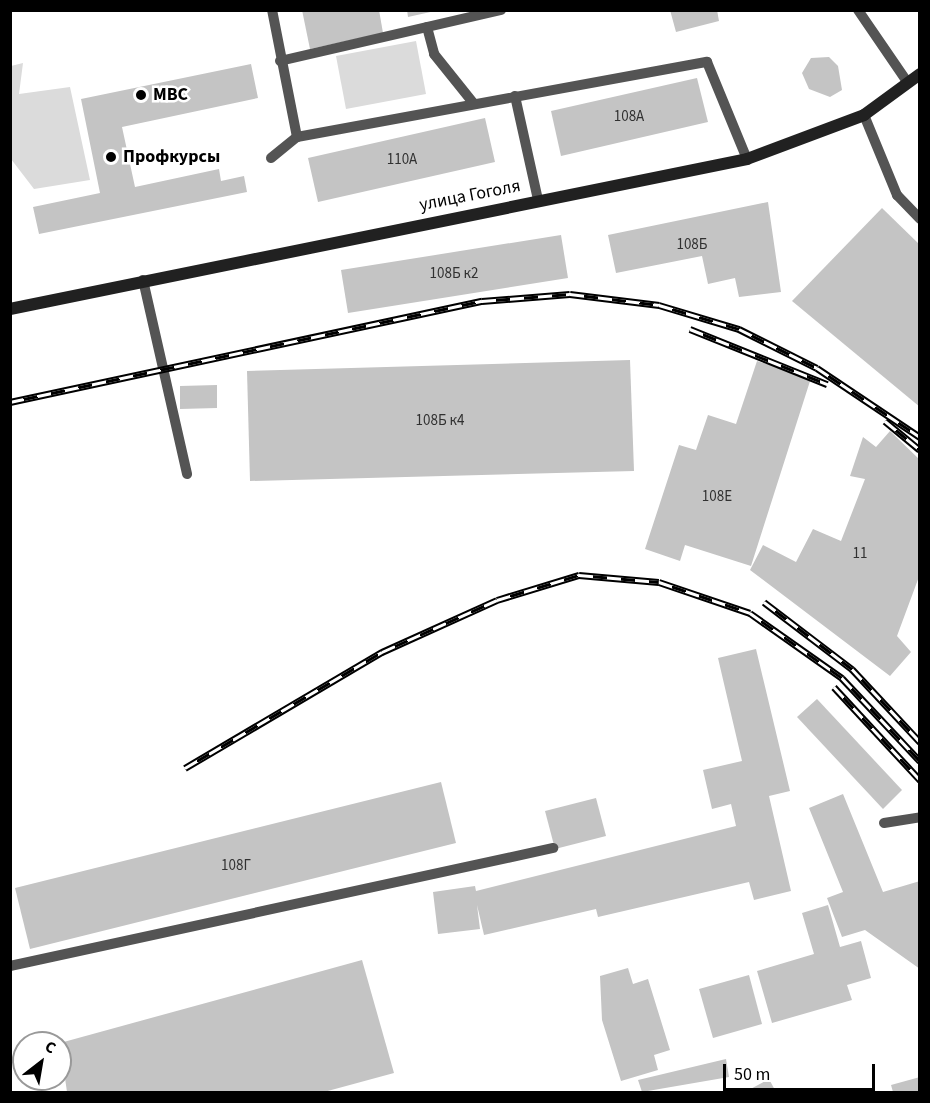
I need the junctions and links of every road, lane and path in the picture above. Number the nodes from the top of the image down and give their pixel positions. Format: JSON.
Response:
{"nodes":[{"id":1,"x":272,"y":10,"type":"edge"},
{"id":2,"x":501,"y":10,"type":"edge"},
{"id":3,"x":858,"y":10,"type":"edge"},
{"id":4,"x":427,"y":27,"type":"junction"},
{"id":5,"x":280,"y":61,"type":"junction"},
{"id":6,"x":920,"y":74,"type":"edge"},
{"id":7,"x":908,"y":83,"type":"junction"},
{"id":8,"x":515,"y":96,"type":"junction"},
{"id":9,"x":474,"y":104,"type":"junction"},
{"id":10,"x":864,"y":115,"type":"junction"},
{"id":11,"x":297,"y":137,"type":"junction"},
{"id":12,"x":271,"y":158,"type":"dead end"},
{"id":13,"x":747,"y":159,"type":"junction"},
{"id":14,"x":538,"y":200,"type":"junction"},
{"id":15,"x":920,"y":219,"type":"edge"},
{"id":16,"x":143,"y":280,"type":"junction"},
{"id":17,"x":10,"y":309,"type":"edge"},
{"id":18,"x":187,"y":474,"type":"dead end"},
{"id":19,"x":920,"y":816,"type":"edge"},
{"id":20,"x":884,"y":823,"type":"dead end"},
{"id":21,"x":552,"y":848,"type":"dead end"},
{"id":22,"x":10,"y":966,"type":"edge"}],
"edges":[{"from":1,"to":5,"type":"lane"},
{"from":2,"to":4,"type":"lane"},
{"from":3,"to":7,"type":"lane"},
{"from":4,"to":5,"type":"lane"},
{"from":4,"to":9,"type":"lane"},
{"from":5,"to":11,"type":"lane"},
{"from":6,"to":7,"type":"main road","name":"улица Гоголя"},
{"from":7,"to":10,"type":"main road","name":"улица Гоголя"},
{"from":8,"to":9,"type":"lane"},
{"from":8,"to":13,"type":"lane"},
{"from":8,"to":14,"type":"lane"},
{"from":9,"to":11,"type":"lane"},
{"from":10,"to":13,"type":"main road","name":"улица Гоголя"},
{"from":10,"to":15,"type":"lane"},
{"from":11,"to":12,"type":"lane"},
{"from":13,"to":14,"type":"main road","name":"улица Гоголя"},
{"from":14,"to":16,"type":"main road","name":"улица Гоголя"},
{"from":16,"to":17,"type":"main road","name":"улица Гоголя"},
{"from":16,"to":18,"type":"lane"},
{"from":19,"to":20,"type":"lane"},
{"from":21,"to":22,"type":"lane"}]}
